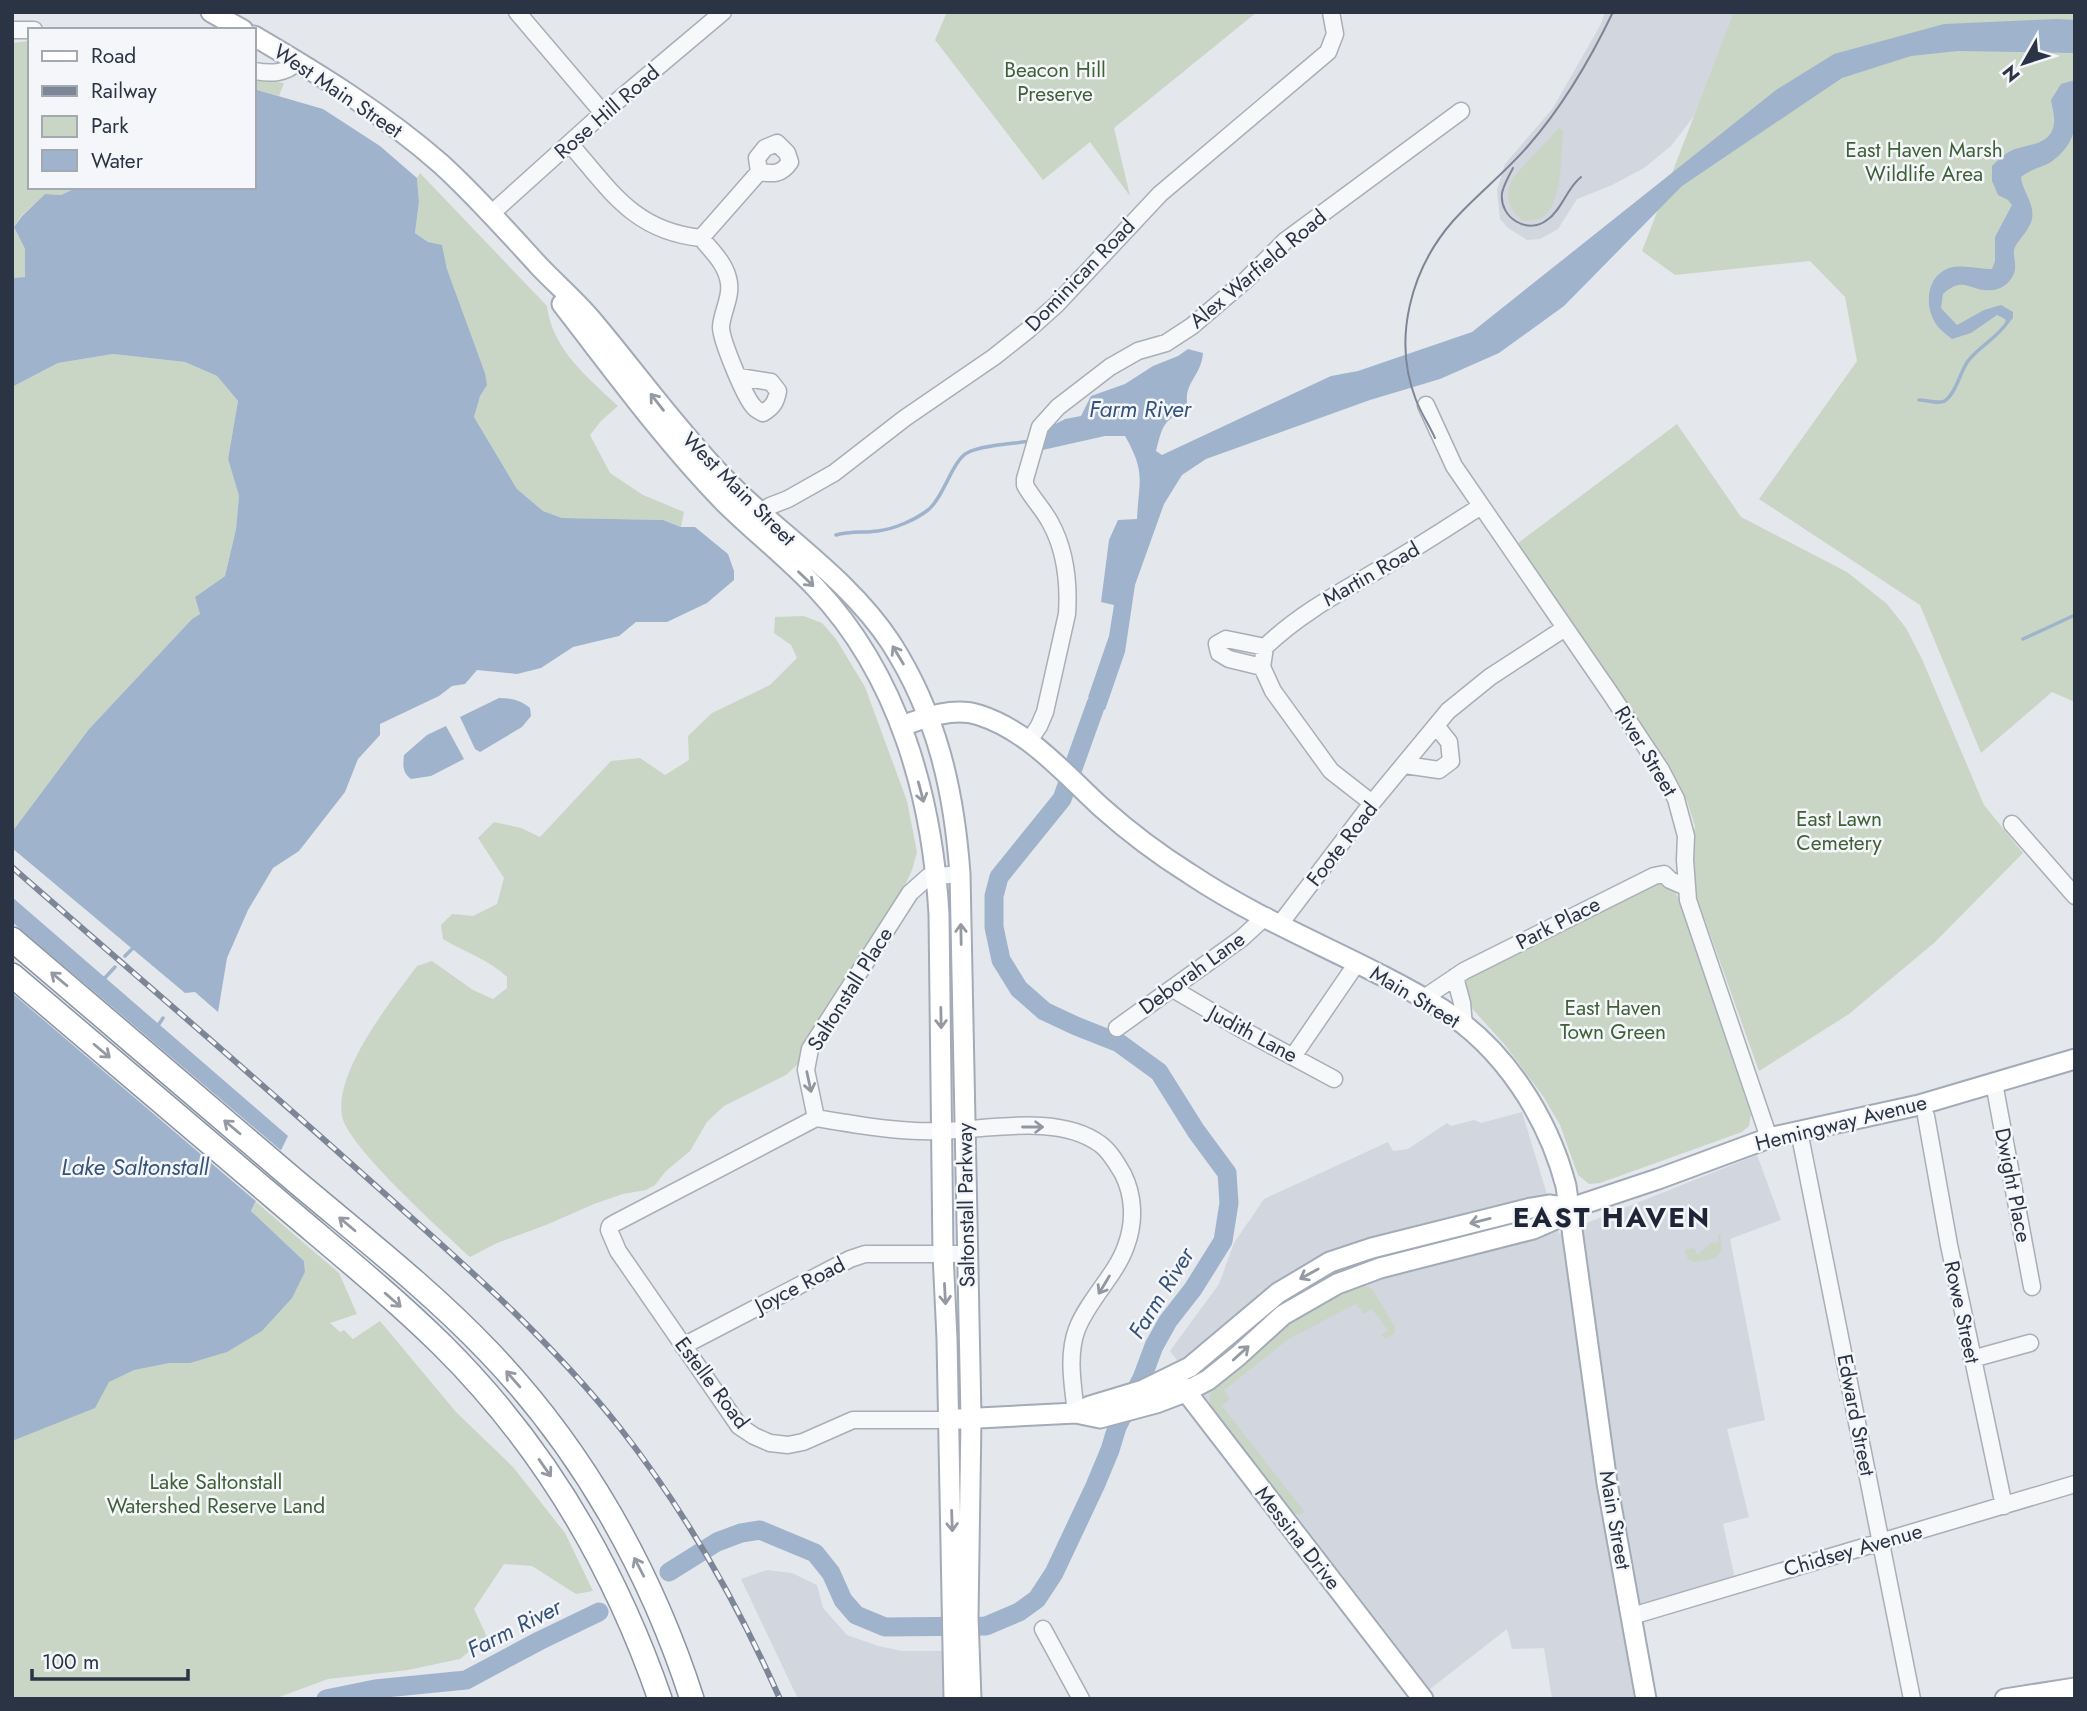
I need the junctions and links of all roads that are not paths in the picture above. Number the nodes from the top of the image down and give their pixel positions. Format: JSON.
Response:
{"nodes":[{"id":1,"x":211,"y":12,"type":"edge"},
{"id":2,"x":517,"y":12,"type":"edge"},
{"id":3,"x":723,"y":12,"type":"edge"},
{"id":4,"x":1331,"y":12,"type":"edge"},
{"id":5,"x":704,"y":18,"type":"edge"},
{"id":6,"x":239,"y":28,"type":"edge"},
{"id":7,"x":256,"y":37,"type":"edge"},
{"id":8,"x":298,"y":62,"type":"junction"},
{"id":9,"x":256,"y":71,"type":"edge"},
{"id":10,"x":1461,"y":111,"type":"dead end"},
{"id":11,"x":603,"y":113,"type":"junction"},
{"id":12,"x":570,"y":144,"type":"junction"},
{"id":13,"x":759,"y":172,"type":"dead end"},
{"id":14,"x":492,"y":213,"type":"junction"},
{"id":15,"x":701,"y":238,"type":"junction"},
{"id":16,"x":739,"y":377,"type":"dead end"},
{"id":17,"x":1426,"y":405,"type":"dead end"},
{"id":18,"x":1481,"y":506,"type":"junction"},
{"id":19,"x":753,"y":518,"type":"junction"},
{"id":20,"x":1565,"y":628,"type":"junction"},
{"id":21,"x":1265,"y":647,"type":"junction"},
{"id":22,"x":1262,"y":667,"type":"junction"},
{"id":23,"x":929,"y":716,"type":"junction"},
{"id":24,"x":902,"y":726,"type":"junction"},
{"id":25,"x":1437,"y":727,"type":"junction"},
{"id":26,"x":1029,"y":741,"type":"junction"},
{"id":27,"x":1405,"y":765,"type":"junction"},
{"id":28,"x":1372,"y":803,"type":"junction"},
{"id":29,"x":2012,"y":824,"type":"dead end"},
{"id":30,"x":956,"y":825,"type":"junction"},
{"id":31,"x":930,"y":829,"type":"junction"},
{"id":32,"x":1685,"y":860,"type":"junction"},
{"id":33,"x":960,"y":874,"type":"junction"},
{"id":34,"x":1664,"y":874,"type":"junction"},
{"id":35,"x":937,"y":876,"type":"junction"},
{"id":36,"x":1686,"y":887,"type":"junction"},
{"id":37,"x":2075,"y":897,"type":"edge"},
{"id":38,"x":1273,"y":920,"type":"junction"},
{"id":39,"x":12,"y":939,"type":"edge"},
{"id":40,"x":1357,"y":963,"type":"junction"},
{"id":41,"x":12,"y":975,"type":"edge"},
{"id":42,"x":1455,"y":977,"type":"junction"},
{"id":43,"x":1173,"y":989,"type":"junction"},
{"id":44,"x":1424,"y":998,"type":"junction"},
{"id":45,"x":1464,"y":1025,"type":"junction"},
{"id":46,"x":1117,"y":1028,"type":"dead end"},
{"id":47,"x":1294,"y":1055,"type":"junction"},
{"id":48,"x":2075,"y":1059,"type":"edge"},
{"id":49,"x":1334,"y":1079,"type":"dead end"},
{"id":50,"x":1994,"y":1083,"type":"junction"},
{"id":51,"x":1926,"y":1116,"type":"dead end"},
{"id":52,"x":816,"y":1118,"type":"junction"},
{"id":53,"x":965,"y":1129,"type":"junction"},
{"id":54,"x":943,"y":1131,"type":"junction"},
{"id":55,"x":1798,"y":1131,"type":"junction"},
{"id":56,"x":1769,"y":1138,"type":"junction"},
{"id":57,"x":1571,"y":1208,"type":"junction"},
{"id":58,"x":1372,"y":1248,"type":"junction"},
{"id":59,"x":943,"y":1254,"type":"junction"},
{"id":60,"x":966,"y":1254,"type":"junction"},
{"id":61,"x":1380,"y":1268,"type":"junction"},
{"id":62,"x":2032,"y":1287,"type":"dead end"},
{"id":63,"x":2030,"y":1343,"type":"dead end"},
{"id":64,"x":683,"y":1346,"type":"junction"},
{"id":65,"x":1972,"y":1359,"type":"junction"},
{"id":66,"x":1180,"y":1384,"type":"junction"},
{"id":67,"x":1076,"y":1413,"type":"junction"},
{"id":68,"x":971,"y":1418,"type":"junction"},
{"id":69,"x":949,"y":1420,"type":"junction"},
{"id":70,"x":2075,"y":1484,"type":"edge"},
{"id":71,"x":2004,"y":1506,"type":"junction"},
{"id":72,"x":1882,"y":1541,"type":"junction"},
{"id":73,"x":657,"y":1605,"type":"junction"},
{"id":74,"x":1632,"y":1616,"type":"junction"},
{"id":75,"x":961,"y":1625,"type":"junction"},
{"id":76,"x":634,"y":1628,"type":"junction"},
{"id":77,"x":1043,"y":1629,"type":"dead end"},
{"id":78,"x":2075,"y":1688,"type":"edge"},
{"id":79,"x":651,"y":1699,"type":"edge"},
{"id":80,"x":660,"y":1699,"type":"edge"},
{"id":81,"x":692,"y":1699,"type":"edge"},
{"id":82,"x":703,"y":1699,"type":"edge"},
{"id":83,"x":954,"y":1699,"type":"edge"},
{"id":84,"x":971,"y":1699,"type":"edge"},
{"id":85,"x":1081,"y":1699,"type":"edge"},
{"id":86,"x":1423,"y":1699,"type":"edge"},
{"id":87,"x":1646,"y":1699,"type":"edge"},
{"id":88,"x":1912,"y":1699,"type":"edge"},
{"id":89,"x":2005,"y":1699,"type":"edge"}],
"edges":[{"from":1,"to":6,"type":"main road"},
{"from":2,"to":11,"type":"street"},
{"from":3,"to":5,"type":"street","name":"Rose Hill Road"},
{"from":4,"to":19,"type":"street","name":"Dominican Road"},
{"from":5,"to":11,"type":"street","name":"Rose Hill Road"},
{"from":7,"to":8,"type":"main road","name":"West Main Street"},
{"from":8,"to":9,"type":"street"},
{"from":8,"to":14,"type":"main road","name":"West Main Street"},
{"from":10,"to":26,"type":"street","name":"Alex Warfield Road"},
{"from":11,"to":12,"type":"street","name":"Rose Hill Road"},
{"from":12,"to":14,"type":"street","name":"Rose Hill Road"},
{"from":12,"to":15,"type":"street"},
{"from":13,"to":15,"type":"street"},
{"from":14,"to":19,"type":"main road","name":"West Main Street"},
{"from":15,"to":16,"type":"street"},
{"from":17,"to":18,"type":"street","name":"River Street"},
{"from":18,"to":20,"type":"street","name":"River Street"},
{"from":18,"to":21,"type":"street","name":"Martin Road"},
{"from":23,"to":19,"type":"main road","name":"West Main Street","one_way":true},
{"from":19,"to":24,"type":"main road","name":"West Main Street","one_way":true},
{"from":20,"to":25,"type":"street","name":"Foote Road"},
{"from":20,"to":32,"type":"street","name":"River Street"},
{"from":21,"to":22,"type":"street"},
{"from":21,"to":22,"type":"street"},
{"from":22,"to":28,"type":"street"},
{"from":23,"to":24,"type":"main road","name":"Main Street"},
{"from":23,"to":26,"type":"main road","name":"Main Street"},
{"from":23,"to":30,"type":"main road","name":"Saltonstall Parkway"},
{"from":24,"to":31,"type":"main road","name":"Saltonstall Parkway","one_way":true},
{"from":25,"to":27,"type":"street","name":"Foote Road"},
{"from":25,"to":27,"type":"street"},
{"from":26,"to":38,"type":"main road","name":"Main Street"},
{"from":27,"to":28,"type":"street","name":"Foote Road"},
{"from":28,"to":38,"type":"street","name":"Foote Road"},
{"from":29,"to":37,"type":"street"},
{"from":30,"to":31,"type":"main road"},
{"from":30,"to":33,"type":"main road","name":"Saltonstall Parkway"},
{"from":31,"to":35,"type":"main road","name":"Saltonstall Parkway"},
{"from":32,"to":34,"type":"street","name":"Park Place"},
{"from":32,"to":36,"type":"street","name":"River Street"},
{"from":33,"to":35,"type":"street","name":"Saltonstall Place"},
{"from":53,"to":33,"type":"main road","name":"Saltonstall Parkway","one_way":true},
{"from":34,"to":36,"type":"street"},
{"from":34,"to":42,"type":"street","name":"Park Place"},
{"from":35,"to":52,"type":"street","name":"Saltonstall Place","one_way":true},
{"from":35,"to":54,"type":"main road","name":"Saltonstall Parkway","one_way":true},
{"from":36,"to":56,"type":"street","name":"River Street"},
{"from":38,"to":40,"type":"main road","name":"Main Street"},
{"from":38,"to":43,"type":"street","name":"Deborah Lane"},
{"from":73,"to":39,"type":"highway","one_way":true},
{"from":40,"to":44,"type":"main road","name":"Main Street"},
{"from":40,"to":47,"type":"street"},
{"from":41,"to":76,"type":"highway","one_way":true},
{"from":42,"to":44,"type":"street","name":"Park Place"},
{"from":42,"to":45,"type":"street"},
{"from":43,"to":46,"type":"street","name":"Deborah Lane"},
{"from":43,"to":47,"type":"street","name":"Judith Lane"},
{"from":44,"to":45,"type":"main road","name":"Main Street"},
{"from":45,"to":57,"type":"main road","name":"Main Street"},
{"from":47,"to":49,"type":"street","name":"Judith Lane"},
{"from":48,"to":50,"type":"main road","name":"Hemingway Avenue"},
{"from":50,"to":55,"type":"main road","name":"Hemingway Avenue"},
{"from":50,"to":62,"type":"street","name":"Dwight Place"},
{"from":51,"to":65,"type":"street","name":"Rowe Street"},
{"from":52,"to":54,"type":"street"},
{"from":52,"to":64,"type":"street","name":"Estelle Road"},
{"from":53,"to":54,"type":"street"},
{"from":53,"to":60,"type":"main road","name":"Saltonstall Parkway"},
{"from":53,"to":67,"type":"street","one_way":true},
{"from":54,"to":59,"type":"main road","name":"Saltonstall Parkway"},
{"from":55,"to":56,"type":"main road","name":"Hemingway Avenue"},
{"from":55,"to":72,"type":"street","name":"Edward Street"},
{"from":56,"to":57,"type":"main road","name":"Hemingway Avenue"},
{"from":57,"to":58,"type":"main road","name":"Hemingway Avenue","one_way":true},
{"from":57,"to":61,"type":"main road","name":"Hemingway Avenue"},
{"from":57,"to":74,"type":"main road","name":"Main Street"},
{"from":58,"to":61,"type":"main road"},
{"from":58,"to":66,"type":"main road","name":"Hemingway Avenue","one_way":true},
{"from":59,"to":60,"type":"street","name":"Joyce Road"},
{"from":59,"to":64,"type":"street","name":"Joyce Road"},
{"from":59,"to":69,"type":"main road","name":"Saltonstall Parkway","one_way":true},
{"from":60,"to":68,"type":"main road","name":"Saltonstall Parkway"},
{"from":66,"to":61,"type":"main road","name":"Hemingway Avenue","one_way":true},
{"from":63,"to":65,"type":"street"},
{"from":64,"to":69,"type":"street","name":"Estelle Road"},
{"from":65,"to":71,"type":"street","name":"Rowe Street"},
{"from":66,"to":67,"type":"main road","name":"Hemingway Avenue"},
{"from":66,"to":67,"type":"main road","name":"Hemingway Avenue"},
{"from":66,"to":86,"type":"main road","name":"Messina Drive"},
{"from":67,"to":68,"type":"main road","name":"Hemingway Avenue"},
{"from":68,"to":69,"type":"main road","name":"Hemingway Avenue"},
{"from":68,"to":75,"type":"main road","name":"Saltonstall Parkway"},
{"from":69,"to":75,"type":"main road","name":"Saltonstall Parkway","one_way":true},
{"from":70,"to":71,"type":"street","name":"Chidsey Avenue"},
{"from":71,"to":72,"type":"street","name":"Chidsey Avenue"},
{"from":72,"to":74,"type":"street","name":"Chidsey Avenue"},
{"from":72,"to":88,"type":"street","name":"Edward Street"},
{"from":73,"to":81,"type":"highway"},
{"from":73,"to":82,"type":"highway"},
{"from":74,"to":87,"type":"main road","name":"Main Street"},
{"from":75,"to":83,"type":"main road","name":"Saltonstall Parkway"},
{"from":75,"to":84,"type":"main road","name":"Saltonstall Parkway"},
{"from":76,"to":79,"type":"highway"},
{"from":76,"to":80,"type":"highway"},
{"from":77,"to":85,"type":"street"},
{"from":78,"to":89,"type":"main road"}]}
